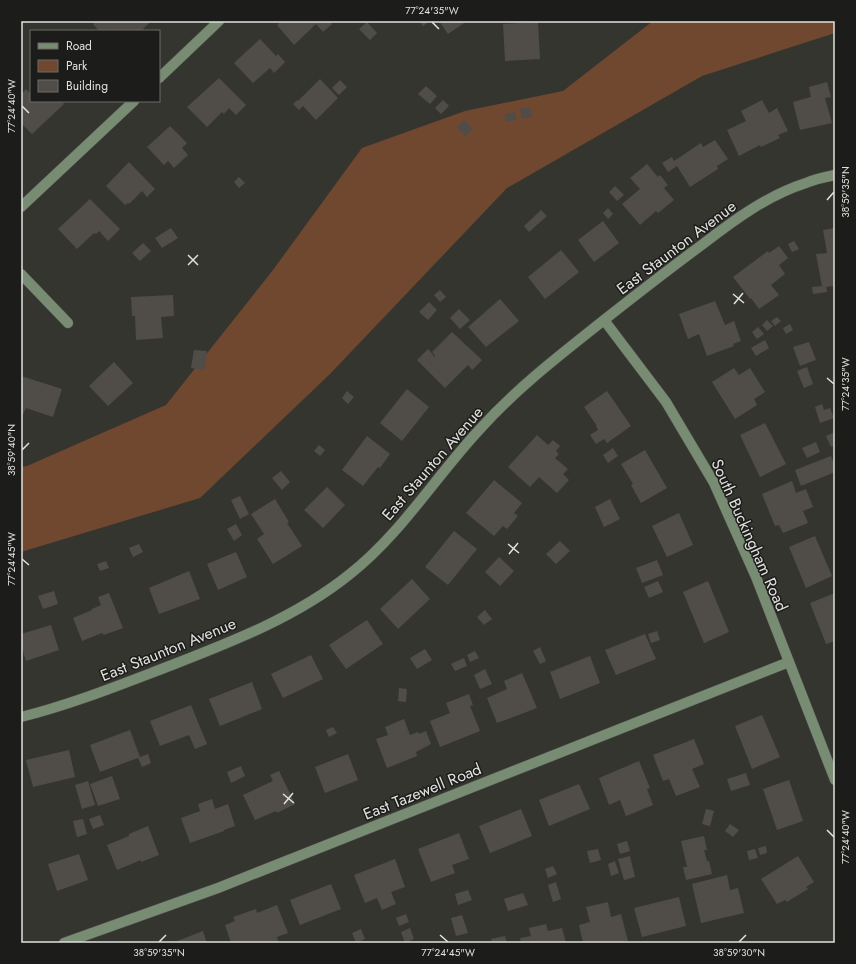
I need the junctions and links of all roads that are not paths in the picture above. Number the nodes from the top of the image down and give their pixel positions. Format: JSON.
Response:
{"nodes":[{"id":1,"x":220,"y":21,"type":"edge"},
{"id":2,"x":160,"y":77,"type":"edge"},
{"id":3,"x":133,"y":102,"type":"edge"},
{"id":4,"x":835,"y":175,"type":"edge"},
{"id":5,"x":21,"y":207,"type":"edge"},
{"id":6,"x":21,"y":274,"type":"edge"},
{"id":7,"x":604,"y":320,"type":"junction"},
{"id":8,"x":68,"y":323,"type":"dead end"},
{"id":9,"x":789,"y":662,"type":"junction"},
{"id":10,"x":21,"y":717,"type":"edge"},
{"id":11,"x":835,"y":780,"type":"edge"},
{"id":12,"x":64,"y":943,"type":"edge"}],
"edges":[{"from":1,"to":2,"type":"street"},
{"from":3,"to":5,"type":"street"},
{"from":4,"to":7,"type":"street","name":"East Staunton Avenue"},
{"from":6,"to":8,"type":"street"},
{"from":7,"to":9,"type":"street","name":"South Buckingham Road"},
{"from":7,"to":10,"type":"street","name":"East Staunton Avenue"},
{"from":9,"to":11,"type":"street","name":"South Buckingham Road"},
{"from":9,"to":12,"type":"street","name":"East Tazewell Road"}]}
